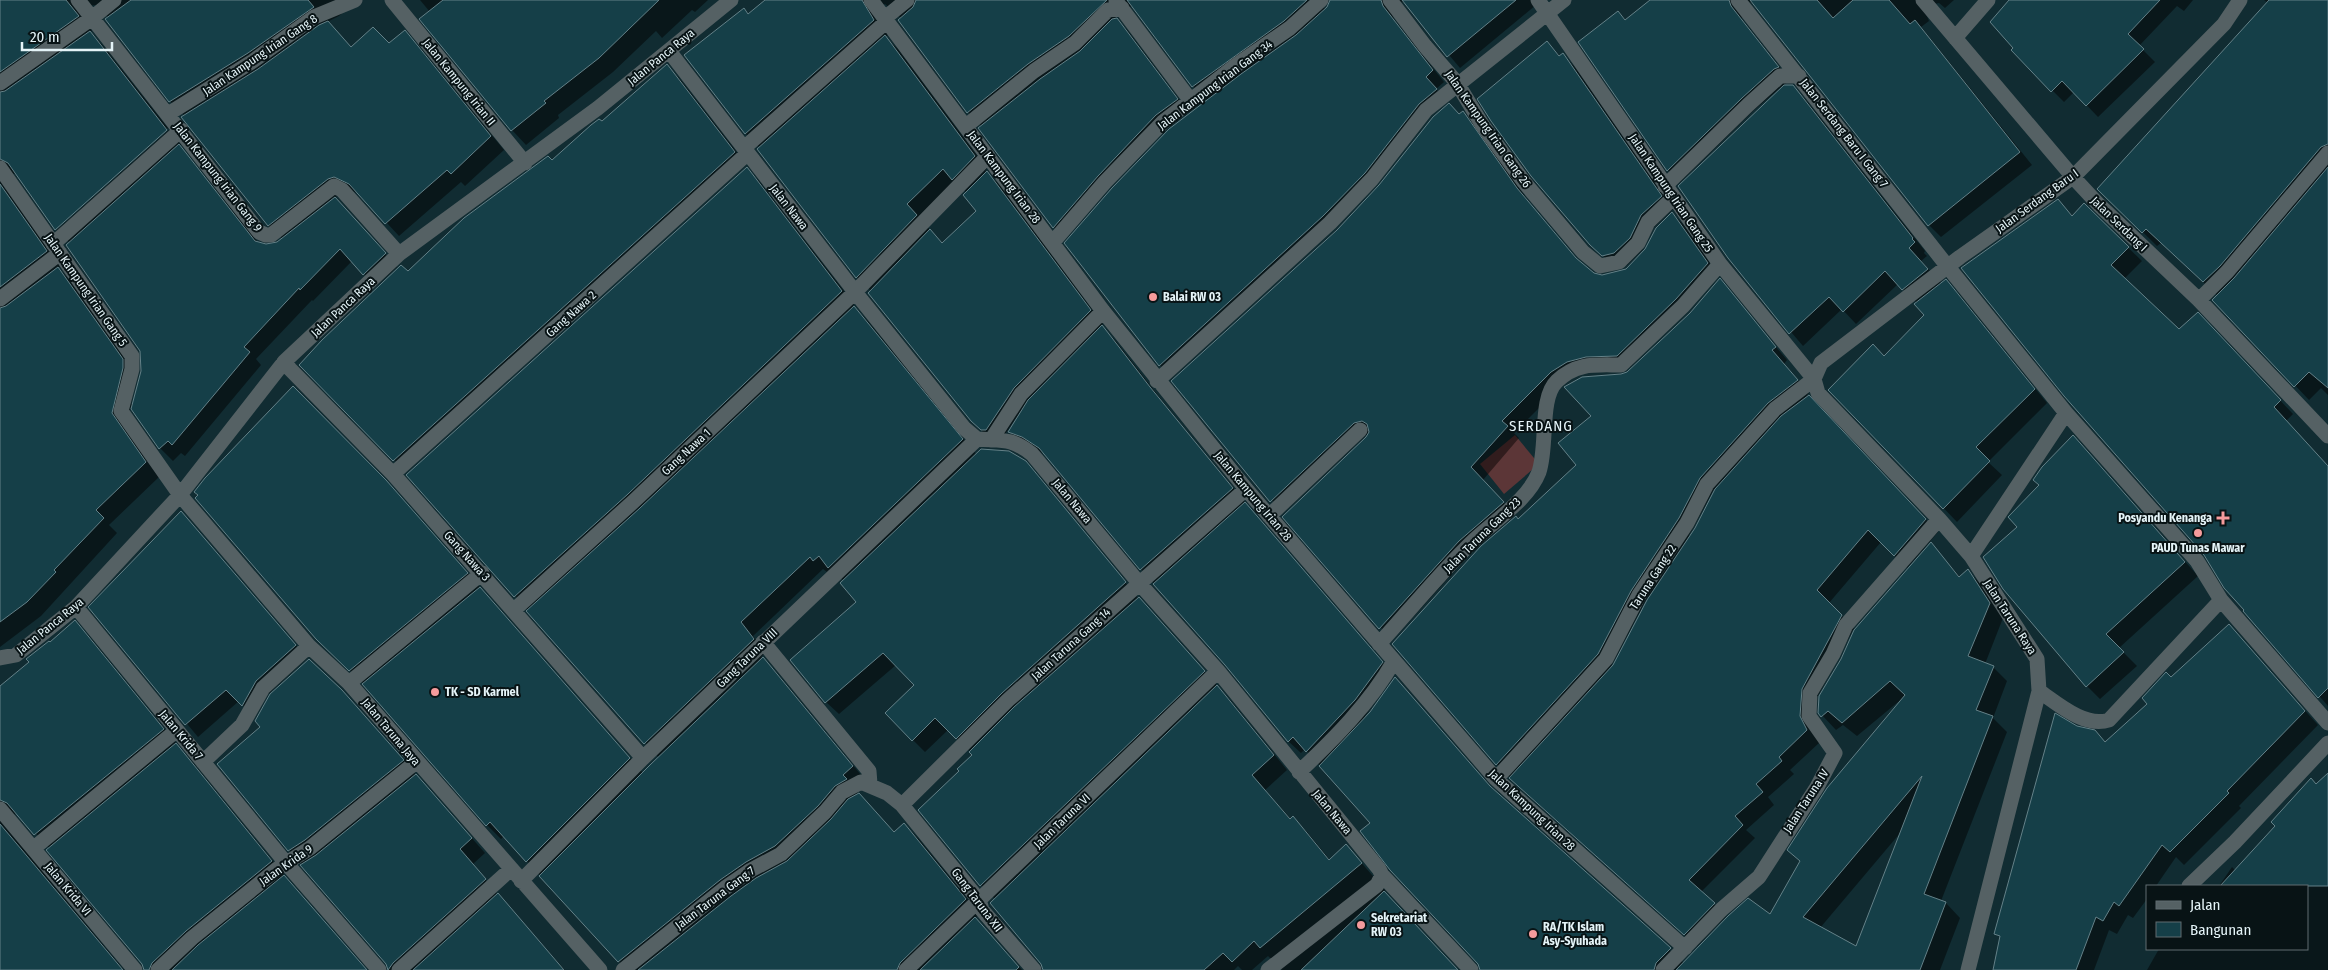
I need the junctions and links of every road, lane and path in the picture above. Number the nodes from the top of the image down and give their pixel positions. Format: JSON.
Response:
{"nodes":[{"id":1,"x":78,"y":0,"type":"edge"},
{"id":2,"x":114,"y":0,"type":"edge"},
{"id":3,"x":355,"y":0,"type":"edge"},
{"id":4,"x":392,"y":0,"type":"edge"},
{"id":5,"x":731,"y":0,"type":"edge"},
{"id":6,"x":871,"y":0,"type":"edge"},
{"id":7,"x":907,"y":0,"type":"edge"},
{"id":8,"x":1321,"y":0,"type":"edge"},
{"id":9,"x":1390,"y":0,"type":"edge"},
{"id":10,"x":1538,"y":0,"type":"edge"},
{"id":11,"x":1564,"y":0,"type":"edge"},
{"id":12,"x":1738,"y":0,"type":"edge"},
{"id":13,"x":1923,"y":0,"type":"edge"},
{"id":14,"x":1988,"y":0,"type":"edge"},
{"id":15,"x":2240,"y":0,"type":"edge"},
{"id":16,"x":1118,"y":4,"type":"edge"},
{"id":17,"x":1548,"y":12,"type":"junction"},
{"id":18,"x":92,"y":18,"type":"junction"},
{"id":19,"x":886,"y":19,"type":"junction"},
{"id":20,"x":1955,"y":38,"type":"junction"},
{"id":21,"x":669,"y":51,"type":"junction"},
{"id":22,"x":1799,"y":76,"type":"junction"},
{"id":23,"x":0,"y":83,"type":"edge"},
{"id":24,"x":1457,"y":83,"type":"junction"},
{"id":25,"x":1191,"y":101,"type":"junction"},
{"id":26,"x":168,"y":114,"type":"junction"},
{"id":27,"x":966,"y":126,"type":"junction"},
{"id":28,"x":181,"y":130,"type":"junction"},
{"id":29,"x":746,"y":151,"type":"junction"},
{"id":30,"x":2328,"y":153,"type":"edge"},
{"id":31,"x":988,"y":156,"type":"junction"},
{"id":32,"x":525,"y":163,"type":"junction"},
{"id":33,"x":0,"y":168,"type":"edge"},
{"id":34,"x":2073,"y":178,"type":"junction"},
{"id":35,"x":1669,"y":192,"type":"junction"},
{"id":36,"x":1053,"y":242,"type":"junction"},
{"id":37,"x":57,"y":249,"type":"junction"},
{"id":38,"x":399,"y":254,"type":"junction"},
{"id":39,"x":1720,"y":264,"type":"junction"},
{"id":40,"x":1948,"y":267,"type":"junction"},
{"id":41,"x":856,"y":292,"type":"junction"},
{"id":42,"x":0,"y":299,"type":"edge"},
{"id":43,"x":2200,"y":300,"type":"junction"},
{"id":44,"x":1103,"y":311,"type":"junction"},
{"id":45,"x":284,"y":362,"type":"junction"},
{"id":46,"x":1814,"y":380,"type":"junction"},
{"id":47,"x":1157,"y":381,"type":"junction"},
{"id":48,"x":2066,"y":413,"type":"junction"},
{"id":49,"x":1360,"y":430,"type":"dead end"},
{"id":50,"x":2328,"y":436,"type":"edge"},
{"id":51,"x":984,"y":440,"type":"junction"},
{"id":52,"x":393,"y":474,"type":"junction"},
{"id":53,"x":1246,"y":489,"type":"junction"},
{"id":54,"x":180,"y":495,"type":"junction"},
{"id":55,"x":1269,"y":516,"type":"junction"},
{"id":56,"x":1938,"y":519,"type":"junction"},
{"id":57,"x":1971,"y":556,"type":"junction"},
{"id":58,"x":482,"y":573,"type":"junction"},
{"id":59,"x":1140,"y":583,"type":"junction"},
{"id":60,"x":2221,"y":600,"type":"junction"},
{"id":61,"x":76,"y":607,"type":"junction"},
{"id":62,"x":514,"y":610,"type":"junction"},
{"id":63,"x":763,"y":642,"type":"junction"},
{"id":64,"x":1379,"y":644,"type":"junction"},
{"id":65,"x":308,"y":646,"type":"junction"},
{"id":66,"x":0,"y":658,"type":"edge"},
{"id":67,"x":1394,"y":660,"type":"junction"},
{"id":68,"x":1218,"y":671,"type":"junction"},
{"id":69,"x":349,"y":683,"type":"junction"},
{"id":70,"x":2039,"y":691,"type":"junction"},
{"id":71,"x":2328,"y":723,"type":"edge"},
{"id":72,"x":177,"y":730,"type":"junction"},
{"id":73,"x":2328,"y":744,"type":"edge"},
{"id":74,"x":643,"y":758,"type":"junction"},
{"id":75,"x":203,"y":762,"type":"junction"},
{"id":76,"x":409,"y":767,"type":"junction"},
{"id":77,"x":1299,"y":772,"type":"junction"},
{"id":78,"x":1496,"y":779,"type":"junction"},
{"id":79,"x":870,"y":784,"type":"junction"},
{"id":80,"x":902,"y":805,"type":"junction"},
{"id":81,"x":0,"y":809,"type":"edge"},
{"id":82,"x":34,"y":848,"type":"junction"},
{"id":83,"x":286,"y":863,"type":"junction"},
{"id":84,"x":1382,"y":875,"type":"junction"},
{"id":85,"x":508,"y":877,"type":"junction"},
{"id":86,"x":2190,"y":885,"type":"edge"},
{"id":87,"x":979,"y":900,"type":"junction"},
{"id":88,"x":1685,"y":948,"type":"junction"},
{"id":89,"x":135,"y":970,"type":"edge"},
{"id":90,"x":158,"y":970,"type":"edge"},
{"id":91,"x":379,"y":970,"type":"edge"},
{"id":92,"x":399,"y":970,"type":"edge"},
{"id":93,"x":600,"y":970,"type":"edge"},
{"id":94,"x":623,"y":970,"type":"edge"},
{"id":95,"x":906,"y":970,"type":"edge"},
{"id":96,"x":1034,"y":970,"type":"edge"},
{"id":97,"x":1268,"y":970,"type":"edge"},
{"id":98,"x":1471,"y":970,"type":"edge"},
{"id":99,"x":1663,"y":970,"type":"edge"},
{"id":100,"x":1968,"y":970,"type":"edge"}],
"edges":[{"from":1,"to":18,"type":"street","name":"Jalan Kampung Irian Gang 9"},
{"from":2,"to":18,"type":"street"},
{"from":3,"to":26,"type":"street","name":"Jalan Kampung Irian Gang 8"},
{"from":4,"to":32,"type":"street","name":"Jalan Kampung Irian II"},
{"from":5,"to":21,"type":"street","name":"Jalan Panca Raya"},
{"from":6,"to":19,"type":"street","name":"Jalan Kampung Irian 28"},
{"from":7,"to":19,"type":"street","name":"Gang Nawa 2"},
{"from":8,"to":25,"type":"street","name":"Jalan Kampung Irian Gang 34"},
{"from":9,"to":24,"type":"street","name":"Jalan Kampung Irian Gang 26"},
{"from":10,"to":17,"type":"street","name":"Jalan Kampung Irian Gang 25"},
{"from":11,"to":17,"type":"street"},
{"from":12,"to":22,"type":"street","name":"Jalan Serdang Baru I Gang 7"},
{"from":13,"to":20,"type":"street","name":"Jalan Serdang I"},
{"from":14,"to":20,"type":"street"},
{"from":15,"to":34,"type":"street","name":"Jalan Serdang Baru I"},
{"from":16,"to":25,"type":"street"},
{"from":16,"to":27,"type":"street"},
{"from":17,"to":24,"type":"street"},
{"from":17,"to":35,"type":"street","name":"Jalan Kampung Irian Gang 25"},
{"from":18,"to":23,"type":"street"},
{"from":18,"to":26,"type":"street","name":"Jalan Kampung Irian Gang 9"},
{"from":19,"to":27,"type":"street","name":"Jalan Kampung Irian 28"},
{"from":19,"to":29,"type":"street","name":"Gang Nawa 2"},
{"from":20,"to":34,"type":"street","name":"Jalan Serdang I"},
{"from":21,"to":29,"type":"street","name":"Jalan Nawa"},
{"from":21,"to":32,"type":"street","name":"Jalan Panca Raya"},
{"from":22,"to":35,"type":"street"},
{"from":22,"to":40,"type":"street","name":"Jalan Serdang Baru I Gang 7"},
{"from":24,"to":35,"type":"street","name":"Jalan Kampung Irian Gang 26"},
{"from":24,"to":47,"type":"street"},
{"from":25,"to":36,"type":"street","name":"Jalan Kampung Irian Gang 34"},
{"from":26,"to":28,"type":"street","name":"Jalan Kampung Irian Gang 9"},
{"from":27,"to":31,"type":"street","name":"Jalan Kampung Irian 28"},
{"from":28,"to":37,"type":"street"},
{"from":28,"to":38,"type":"street","name":"Jalan Kampung Irian Gang 9"},
{"from":29,"to":41,"type":"street","name":"Jalan Nawa"},
{"from":29,"to":52,"type":"street","name":"Gang Nawa 2"},
{"from":30,"to":43,"type":"street"},
{"from":31,"to":36,"type":"street","name":"Jalan Kampung Irian 28"},
{"from":31,"to":41,"type":"street","name":"Gang Nawa 1"},
{"from":32,"to":38,"type":"street","name":"Jalan Panca Raya"},
{"from":33,"to":37,"type":"street","name":"Jalan Kampung Irian Gang 5"},
{"from":34,"to":40,"type":"street","name":"Jalan Serdang Baru I"},
{"from":34,"to":43,"type":"street","name":"Jalan Serdang I"},
{"from":35,"to":39,"type":"street","name":"Jalan Kampung Irian Gang 25"},
{"from":36,"to":44,"type":"street","name":"Jalan Kampung Irian 28"},
{"from":37,"to":42,"type":"street"},
{"from":37,"to":54,"type":"street","name":"Jalan Kampung Irian Gang 5"},
{"from":38,"to":45,"type":"street","name":"Jalan Panca Raya"},
{"from":39,"to":46,"type":"street","name":"Jalan Kampung Irian Gang 25"},
{"from":39,"to":64,"type":"street","name":"Jalan Taruna Gang 23"},
{"from":40,"to":46,"type":"street","name":"Jalan Serdang Baru I"},
{"from":40,"to":48,"type":"street","name":"Jalan Serdang Baru I Gang 7"},
{"from":41,"to":51,"type":"street","name":"Jalan Nawa"},
{"from":41,"to":62,"type":"street","name":"Gang Nawa 1"},
{"from":43,"to":50,"type":"street","name":"Jalan Serdang I"},
{"from":44,"to":47,"type":"street","name":"Jalan Kampung Irian 28"},
{"from":44,"to":51,"type":"street","name":"Gang Taruna VIII"},
{"from":45,"to":52,"type":"street","name":"Gang Nawa 3"},
{"from":45,"to":54,"type":"street","name":"Jalan Panca Raya"},
{"from":46,"to":56,"type":"street","name":"Jalan Taruna Raya"},
{"from":46,"to":78,"type":"street","name":"Taruna Gang 22"},
{"from":47,"to":53,"type":"street","name":"Jalan Kampung Irian 28"},
{"from":48,"to":57,"type":"street"},
{"from":48,"to":60,"type":"street","name":"Jalan Serdang Baru I Gang 7"},
{"from":49,"to":55,"type":"street"},
{"from":51,"to":59,"type":"street","name":"Jalan Nawa"},
{"from":51,"to":63,"type":"street","name":"Gang Taruna VIII"},
{"from":52,"to":58,"type":"street","name":"Gang Nawa 3"},
{"from":53,"to":55,"type":"street","name":"Jalan Kampung Irian 28"},
{"from":53,"to":59,"type":"street","name":"Jalan Taruna Gang 14"},
{"from":54,"to":61,"type":"street","name":"Jalan Panca Raya"},
{"from":54,"to":65,"type":"street","name":"Jalan Taruna Jaya"},
{"from":55,"to":64,"type":"street","name":"Jalan Kampung Irian 28"},
{"from":56,"to":57,"type":"street","name":"Jalan Taruna Raya"},
{"from":56,"to":88,"type":"street","name":"Jalan Taruna IV"},
{"from":57,"to":70,"type":"street","name":"Jalan Taruna Raya"},
{"from":58,"to":62,"type":"street","name":"Gang Nawa 3"},
{"from":58,"to":69,"type":"street"},
{"from":59,"to":68,"type":"street","name":"Jalan Nawa"},
{"from":59,"to":80,"type":"street","name":"Jalan Taruna Gang 14"},
{"from":60,"to":70,"type":"street"},
{"from":60,"to":71,"type":"street","name":"Jalan Serdang Baru I Gang 7"},
{"from":61,"to":66,"type":"street","name":"Jalan Panca Raya"},
{"from":61,"to":72,"type":"street","name":"Jalan Krida 7"},
{"from":62,"to":74,"type":"street","name":"Gang Nawa 3"},
{"from":63,"to":74,"type":"street","name":"Gang Taruna VIII"},
{"from":63,"to":79,"type":"street"},
{"from":64,"to":67,"type":"street","name":"Jalan Kampung Irian 28"},
{"from":65,"to":69,"type":"street","name":"Jalan Taruna Jaya"},
{"from":65,"to":75,"type":"street"},
{"from":67,"to":77,"type":"street"},
{"from":67,"to":78,"type":"street","name":"Jalan Kampung Irian 28"},
{"from":68,"to":77,"type":"street","name":"Jalan Nawa"},
{"from":68,"to":87,"type":"street","name":"Jalan Taruna VI"},
{"from":69,"to":76,"type":"street","name":"Jalan Taruna Jaya"},
{"from":70,"to":100,"type":"street","name":"Jalan Taruna Raya"},
{"from":72,"to":75,"type":"street","name":"Jalan Krida 7"},
{"from":72,"to":82,"type":"street"},
{"from":73,"to":86,"type":"street"},
{"from":74,"to":85,"type":"street","name":"Gang Taruna VIII"},
{"from":75,"to":83,"type":"street","name":"Jalan Krida 7"},
{"from":76,"to":83,"type":"street","name":"Jalan Krida 9"},
{"from":76,"to":85,"type":"street","name":"Jalan Taruna Jaya"},
{"from":77,"to":84,"type":"street","name":"Jalan Nawa"},
{"from":78,"to":88,"type":"street","name":"Jalan Kampung Irian 28"},
{"from":79,"to":80,"type":"street"},
{"from":79,"to":94,"type":"street","name":"Jalan Taruna Gang 7"},
{"from":80,"to":87,"type":"street","name":"Gang Taruna XII"},
{"from":81,"to":82,"type":"street","name":"Jalan Krida VI"},
{"from":82,"to":89,"type":"street","name":"Jalan Krida VI"},
{"from":83,"to":90,"type":"street","name":"Jalan Krida 9"},
{"from":83,"to":91,"type":"street","name":"Jalan Krida 7"},
{"from":84,"to":97,"type":"street"},
{"from":84,"to":98,"type":"street","name":"Jalan Nawa"},
{"from":85,"to":92,"type":"street","name":"Gang Taruna VIII"},
{"from":85,"to":93,"type":"street","name":"Jalan Taruna Jaya"},
{"from":87,"to":95,"type":"street","name":"Jalan Taruna VI"},
{"from":87,"to":96,"type":"street","name":"Gang Taruna XII"},
{"from":88,"to":99,"type":"street","name":"Jalan Taruna IV"}]}
